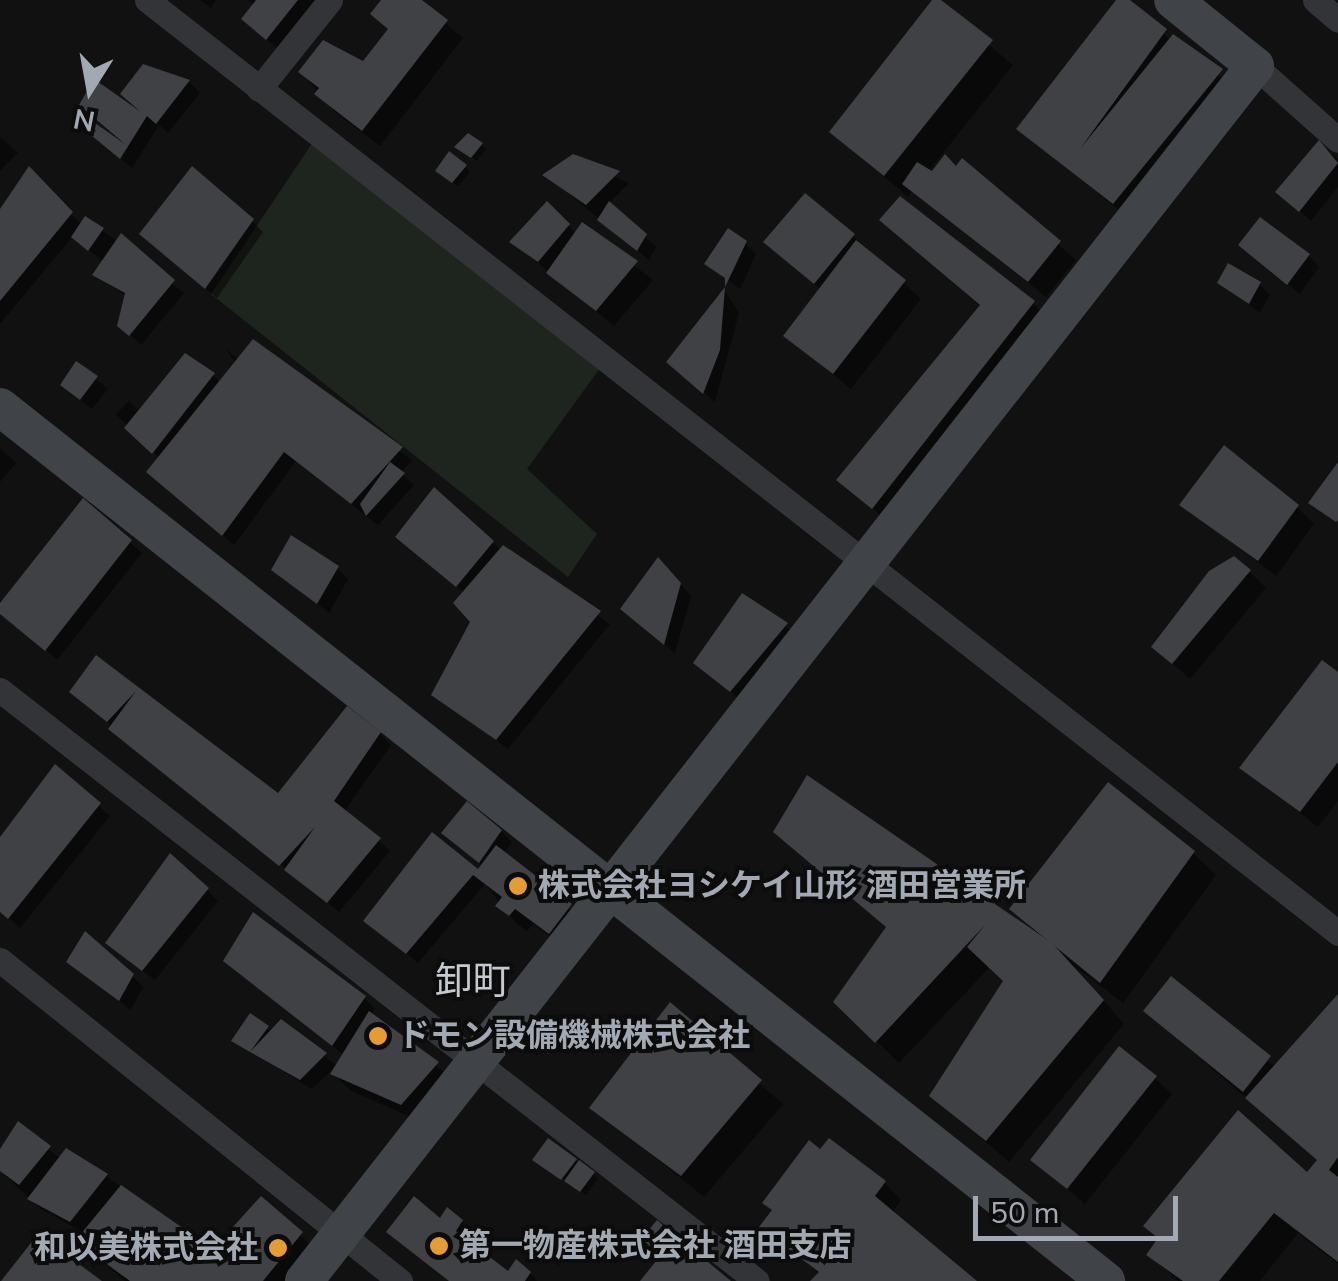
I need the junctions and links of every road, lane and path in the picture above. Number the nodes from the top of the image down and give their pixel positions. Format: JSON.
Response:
{"nodes":[{"id":1,"x":147,"y":0,"type":"edge"},
{"id":2,"x":330,"y":0,"type":"edge"},
{"id":3,"x":1172,"y":0,"type":"edge"},
{"id":4,"x":1315,"y":0,"type":"edge"},
{"id":5,"x":1338,"y":20,"type":"edge"},
{"id":6,"x":1255,"y":66,"type":"junction"},
{"id":7,"x":259,"y":89,"type":"junction"},
{"id":8,"x":1338,"y":140,"type":"edge"},
{"id":9,"x":0,"y":408,"type":"edge"},
{"id":10,"x":863,"y":562,"type":"junction"},
{"id":11,"x":0,"y":690,"type":"edge"},
{"id":12,"x":605,"y":892,"type":"junction"},
{"id":13,"x":1338,"y":933,"type":"edge"},
{"id":14,"x":0,"y":960,"type":"edge"},
{"id":15,"x":476,"y":1059,"type":"junction"},
{"id":16,"x":340,"y":1234,"type":"junction"},
{"id":17,"x":304,"y":1281,"type":"edge"},
{"id":18,"x":400,"y":1281,"type":"edge"},
{"id":19,"x":757,"y":1281,"type":"edge"},
{"id":20,"x":1106,"y":1281,"type":"edge"}],
"edges":[{"from":1,"to":7,"type":"street"},
{"from":2,"to":7,"type":"street"},
{"from":3,"to":6,"type":"street"},
{"from":4,"to":5,"type":"street"},
{"from":6,"to":8,"type":"street"},
{"from":6,"to":10,"type":"street"},
{"from":7,"to":10,"type":"street"},
{"from":9,"to":12,"type":"street"},
{"from":10,"to":12,"type":"street"},
{"from":10,"to":13,"type":"street"},
{"from":11,"to":15,"type":"street"},
{"from":12,"to":15,"type":"street"},
{"from":12,"to":20,"type":"street"},
{"from":14,"to":16,"type":"street"},
{"from":15,"to":16,"type":"street"},
{"from":15,"to":19,"type":"street"},
{"from":16,"to":17,"type":"street"},
{"from":16,"to":18,"type":"street"}]}
